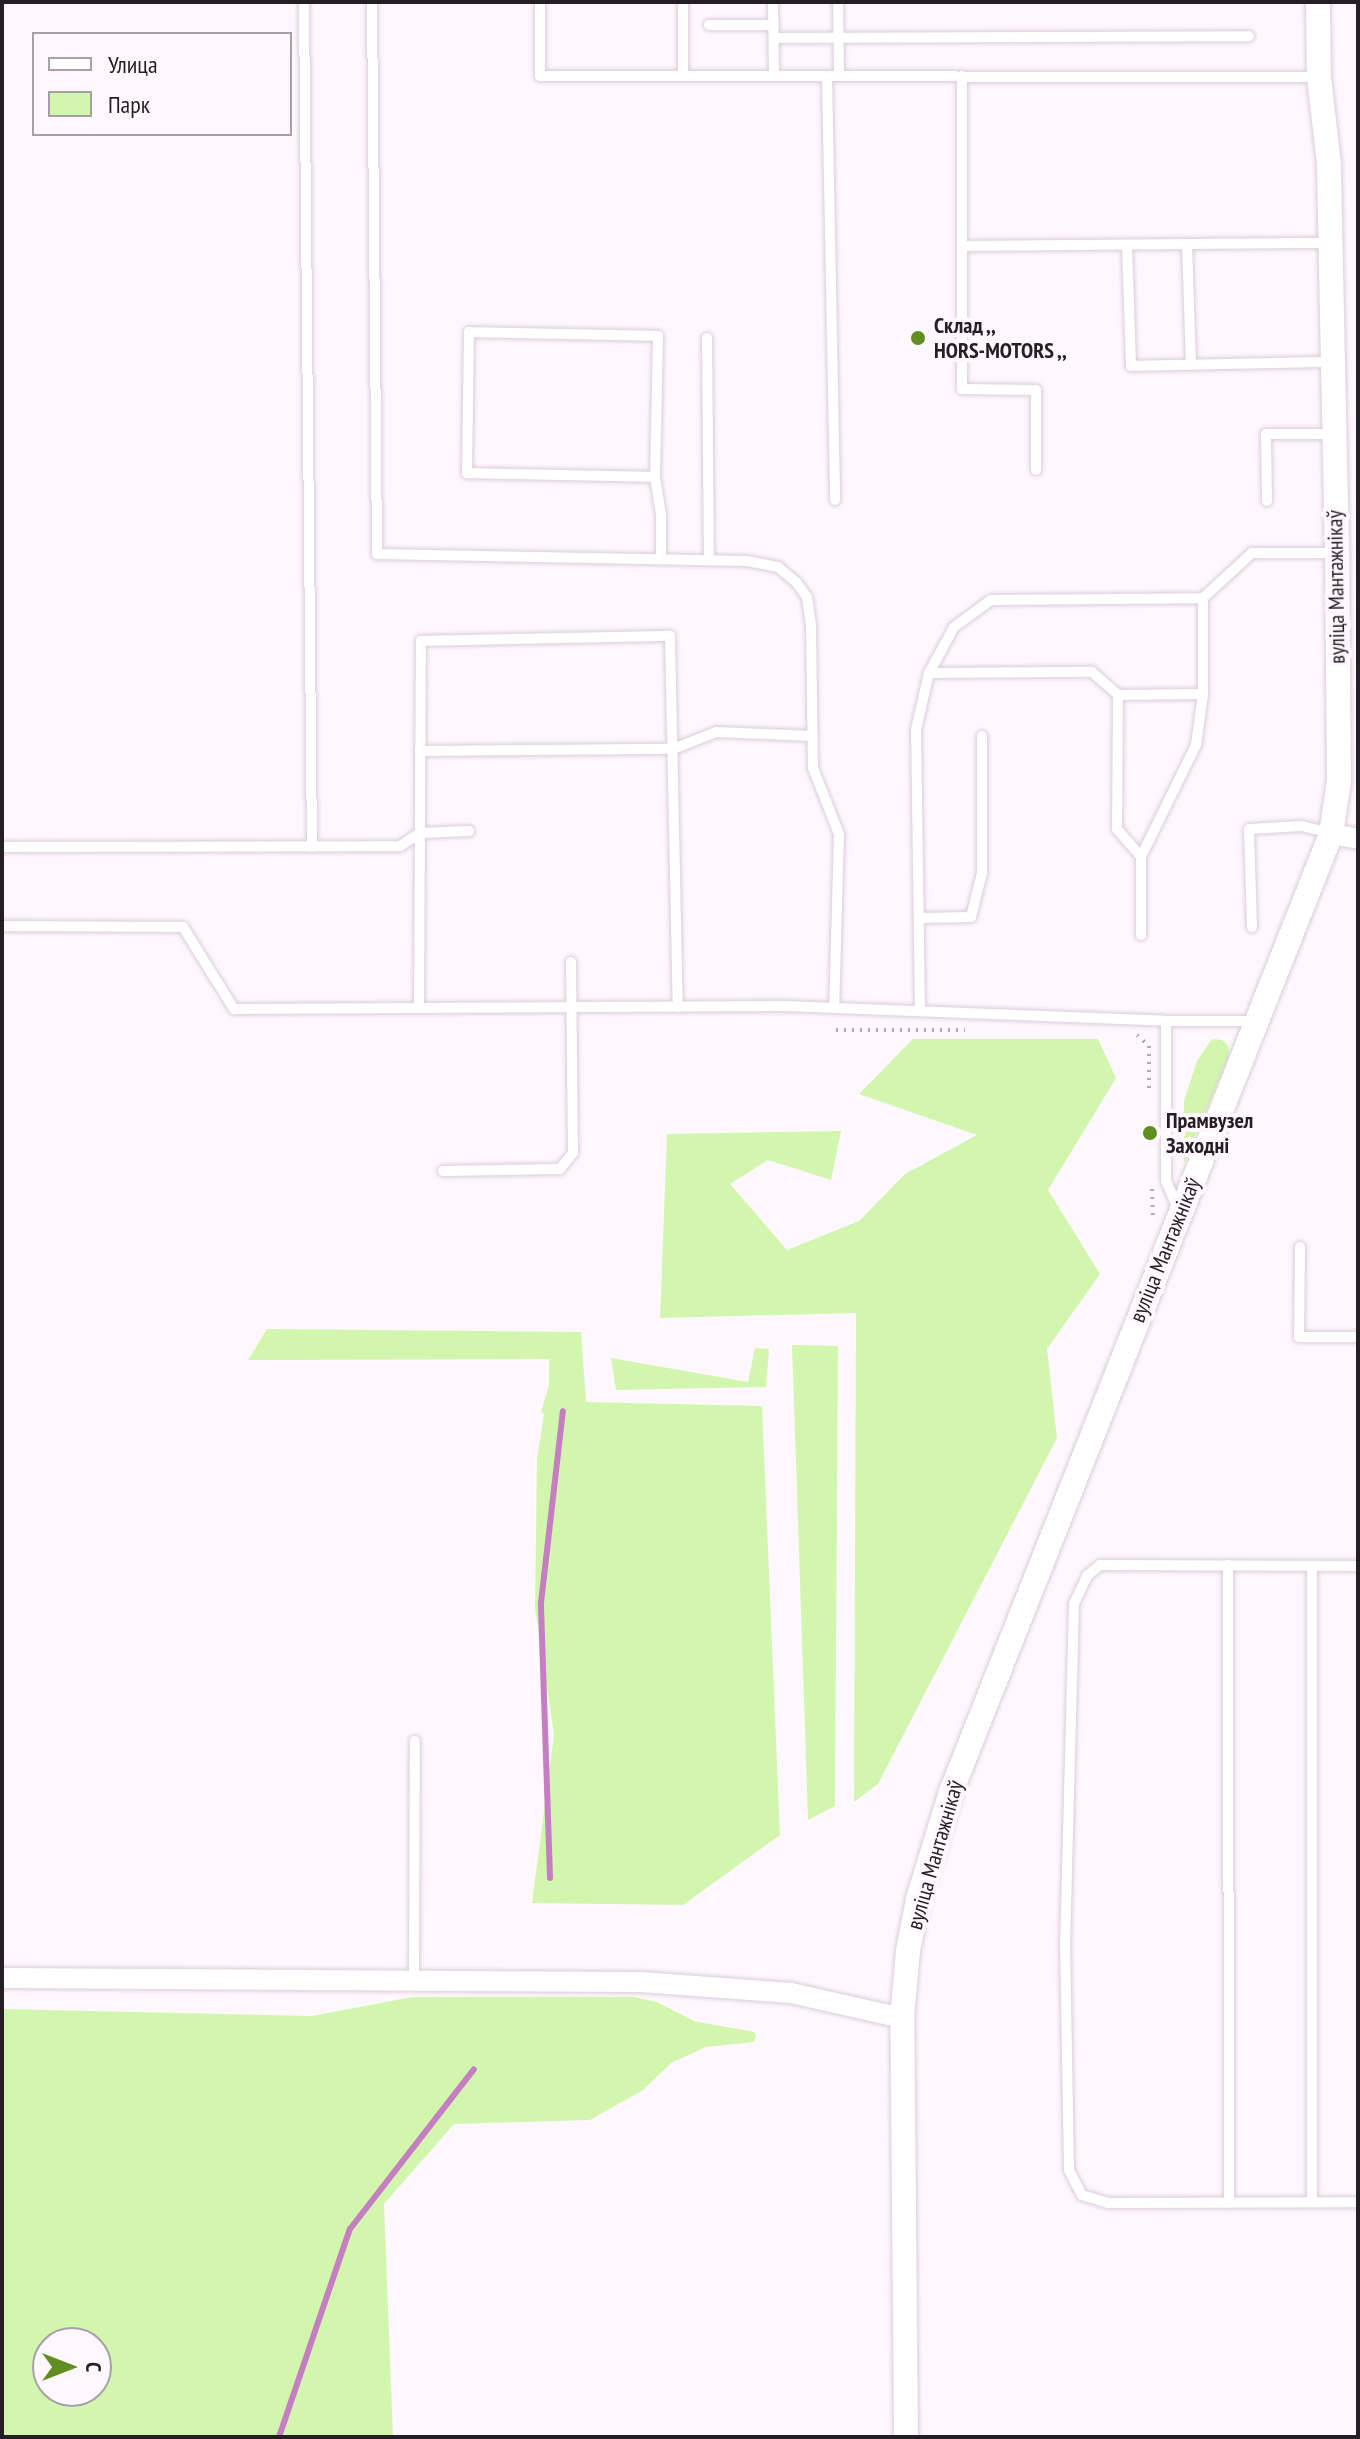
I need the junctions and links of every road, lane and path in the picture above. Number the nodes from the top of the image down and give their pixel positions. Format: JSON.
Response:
{"nodes":[{"id":1,"x":304,"y":2,"type":"edge"},
{"id":2,"x":372,"y":2,"type":"edge"},
{"id":3,"x":540,"y":2,"type":"edge"},
{"id":4,"x":683,"y":2,"type":"edge"},
{"id":5,"x":773,"y":2,"type":"edge"},
{"id":6,"x":838,"y":2,"type":"edge"},
{"id":7,"x":1318,"y":2,"type":"edge"},
{"id":8,"x":709,"y":25,"type":"dead end"},
{"id":9,"x":774,"y":25,"type":"junction"},
{"id":10,"x":1249,"y":36,"type":"dead end"},
{"id":11,"x":774,"y":38,"type":"junction"},
{"id":12,"x":839,"y":38,"type":"junction"},
{"id":13,"x":683,"y":76,"type":"junction"},
{"id":14,"x":774,"y":76,"type":"junction"},
{"id":15,"x":833,"y":76,"type":"junction"},
{"id":16,"x":962,"y":76,"type":"junction"},
{"id":17,"x":1319,"y":77,"type":"junction"},
{"id":18,"x":1329,"y":243,"type":"junction"},
{"id":19,"x":1187,"y":244,"type":"junction"},
{"id":20,"x":1127,"y":245,"type":"junction"},
{"id":21,"x":962,"y":246,"type":"junction"},
{"id":22,"x":707,"y":338,"type":"dead end"},
{"id":23,"x":1330,"y":362,"type":"junction"},
{"id":24,"x":1191,"y":365,"type":"junction"},
{"id":25,"x":1332,"y":434,"type":"junction"},
{"id":26,"x":1036,"y":470,"type":"dead end"},
{"id":27,"x":655,"y":477,"type":"junction"},
{"id":28,"x":835,"y":500,"type":"dead end"},
{"id":29,"x":1267,"y":501,"type":"dead end"},
{"id":30,"x":1337,"y":553,"type":"junction"},
{"id":31,"x":661,"y":558,"type":"junction"},
{"id":32,"x":709,"y":559,"type":"junction"},
{"id":33,"x":1203,"y":598,"type":"junction"},
{"id":34,"x":929,"y":673,"type":"junction"},
{"id":35,"x":1203,"y":694,"type":"junction"},
{"id":36,"x":1118,"y":695,"type":"junction"},
{"id":37,"x":813,"y":736,"type":"junction"},
{"id":38,"x":982,"y":736,"type":"dead end"},
{"id":39,"x":673,"y":749,"type":"junction"},
{"id":40,"x":420,"y":751,"type":"junction"},
{"id":41,"x":469,"y":831,"type":"dead end"},
{"id":42,"x":420,"y":833,"type":"junction"},
{"id":43,"x":1331,"y":834,"type":"junction"},
{"id":44,"x":1358,"y":839,"type":"edge"},
{"id":45,"x":2,"y":847,"type":"edge"},
{"id":46,"x":312,"y":847,"type":"junction"},
{"id":47,"x":1141,"y":857,"type":"junction"},
{"id":48,"x":919,"y":918,"type":"junction"},
{"id":49,"x":2,"y":926,"type":"edge"},
{"id":50,"x":1252,"y":927,"type":"dead end"},
{"id":51,"x":1141,"y":935,"type":"dead end"},
{"id":52,"x":571,"y":962,"type":"dead end"},
{"id":53,"x":573,"y":1007,"type":"junction"},
{"id":54,"x":678,"y":1007,"type":"junction"},
{"id":55,"x":419,"y":1008,"type":"junction"},
{"id":56,"x":834,"y":1008,"type":"junction"},
{"id":57,"x":920,"y":1011,"type":"junction"},
{"id":58,"x":1166,"y":1021,"type":"junction"},
{"id":59,"x":1258,"y":1021,"type":"junction"},
{"id":60,"x":836,"y":1030,"type":"dead end"},
{"id":61,"x":974,"y":1030,"type":"dead end"},
{"id":62,"x":1130,"y":1032,"type":"dead end"},
{"id":63,"x":1149,"y":1092,"type":"dead end"},
{"id":64,"x":443,"y":1171,"type":"dead end"},
{"id":65,"x":1152,"y":1184,"type":"dead end"},
{"id":66,"x":1180,"y":1212,"type":"junction"},
{"id":67,"x":1153,"y":1230,"type":"dead end"},
{"id":68,"x":1300,"y":1247,"type":"dead end"},
{"id":69,"x":1358,"y":1337,"type":"edge"},
{"id":70,"x":1228,"y":1565,"type":"junction"},
{"id":71,"x":1312,"y":1566,"type":"junction"},
{"id":72,"x":1358,"y":1566,"type":"edge"},
{"id":73,"x":415,"y":1741,"type":"dead end"},
{"id":74,"x":2,"y":1978,"type":"edge"},
{"id":75,"x":414,"y":1981,"type":"junction"},
{"id":76,"x":902,"y":2018,"type":"junction"},
{"id":77,"x":1312,"y":2202,"type":"junction"},
{"id":78,"x":1358,"y":2202,"type":"edge"},
{"id":79,"x":1229,"y":2203,"type":"junction"},
{"id":80,"x":906,"y":2437,"type":"edge"}],
"edges":[{"from":1,"to":46,"type":"lane"},
{"from":2,"to":31,"type":"lane"},
{"from":3,"to":13,"type":"lane"},
{"from":4,"to":13,"type":"lane"},
{"from":5,"to":9,"type":"lane"},
{"from":6,"to":12,"type":"lane"},
{"from":7,"to":17,"type":"street","name":"вуліца Мантажнікаў"},
{"from":8,"to":9,"type":"lane"},
{"from":9,"to":11,"type":"lane"},
{"from":10,"to":12,"type":"lane"},
{"from":11,"to":12,"type":"lane"},
{"from":11,"to":14,"type":"lane"},
{"from":12,"to":15,"type":"lane"},
{"from":13,"to":14,"type":"lane"},
{"from":14,"to":15,"type":"lane"},
{"from":15,"to":16,"type":"lane"},
{"from":15,"to":28,"type":"lane"},
{"from":16,"to":17,"type":"lane"},
{"from":16,"to":21,"type":"lane"},
{"from":17,"to":18,"type":"street","name":"вуліца Мантажнікаў"},
{"from":18,"to":19,"type":"lane"},
{"from":18,"to":23,"type":"street","name":"вуліца Мантажнікаў"},
{"from":19,"to":20,"type":"lane"},
{"from":19,"to":24,"type":"lane"},
{"from":20,"to":21,"type":"lane"},
{"from":20,"to":24,"type":"lane"},
{"from":21,"to":26,"type":"lane"},
{"from":22,"to":32,"type":"lane"},
{"from":23,"to":24,"type":"lane"},
{"from":23,"to":25,"type":"street","name":"вуліца Мантажнікаў"},
{"from":25,"to":29,"type":"lane"},
{"from":25,"to":30,"type":"street","name":"вуліца Мантажнікаў"},
{"from":27,"to":27,"type":"lane"},
{"from":27,"to":31,"type":"lane"},
{"from":30,"to":33,"type":"lane"},
{"from":30,"to":43,"type":"street","name":"вуліца Мантажнікаў"},
{"from":31,"to":32,"type":"lane"},
{"from":32,"to":37,"type":"lane"},
{"from":33,"to":34,"type":"lane"},
{"from":33,"to":35,"type":"lane"},
{"from":34,"to":36,"type":"lane"},
{"from":34,"to":48,"type":"lane"},
{"from":35,"to":36,"type":"lane"},
{"from":35,"to":47,"type":"lane"},
{"from":36,"to":47,"type":"lane"},
{"from":37,"to":39,"type":"lane"},
{"from":37,"to":56,"type":"lane"},
{"from":38,"to":48,"type":"lane"},
{"from":39,"to":40,"type":"lane"},
{"from":39,"to":40,"type":"lane"},
{"from":39,"to":54,"type":"lane"},
{"from":40,"to":42,"type":"lane"},
{"from":41,"to":42,"type":"lane"},
{"from":42,"to":46,"type":"lane"},
{"from":42,"to":55,"type":"lane"},
{"from":43,"to":44,"type":"street"},
{"from":43,"to":50,"type":"lane"},
{"from":43,"to":59,"type":"street","name":"вуліца Мантажнікаў"},
{"from":45,"to":46,"type":"lane"},
{"from":47,"to":51,"type":"lane"},
{"from":48,"to":57,"type":"lane"},
{"from":49,"to":55,"type":"lane"},
{"from":52,"to":53,"type":"lane"},
{"from":53,"to":54,"type":"lane"},
{"from":53,"to":55,"type":"lane"},
{"from":53,"to":64,"type":"lane"},
{"from":54,"to":56,"type":"lane"},
{"from":56,"to":57,"type":"lane"},
{"from":57,"to":58,"type":"lane"},
{"from":58,"to":59,"type":"lane"},
{"from":58,"to":66,"type":"lane"},
{"from":59,"to":66,"type":"street","name":"вуліца Мантажнікаў"},
{"from":60,"to":61,"type":"path"},
{"from":62,"to":63,"type":"path"},
{"from":65,"to":67,"type":"path"},
{"from":66,"to":76,"type":"street","name":"вуліца Мантажнікаў"},
{"from":68,"to":69,"type":"lane"},
{"from":70,"to":71,"type":"lane"},
{"from":70,"to":79,"type":"lane"},
{"from":70,"to":79,"type":"lane"},
{"from":71,"to":72,"type":"lane"},
{"from":71,"to":77,"type":"lane"},
{"from":73,"to":75,"type":"lane"},
{"from":74,"to":75,"type":"street"},
{"from":75,"to":76,"type":"street"},
{"from":76,"to":80,"type":"street","name":"вуліца Мантажнікаў"},
{"from":77,"to":78,"type":"lane"},
{"from":77,"to":79,"type":"lane"}]}
